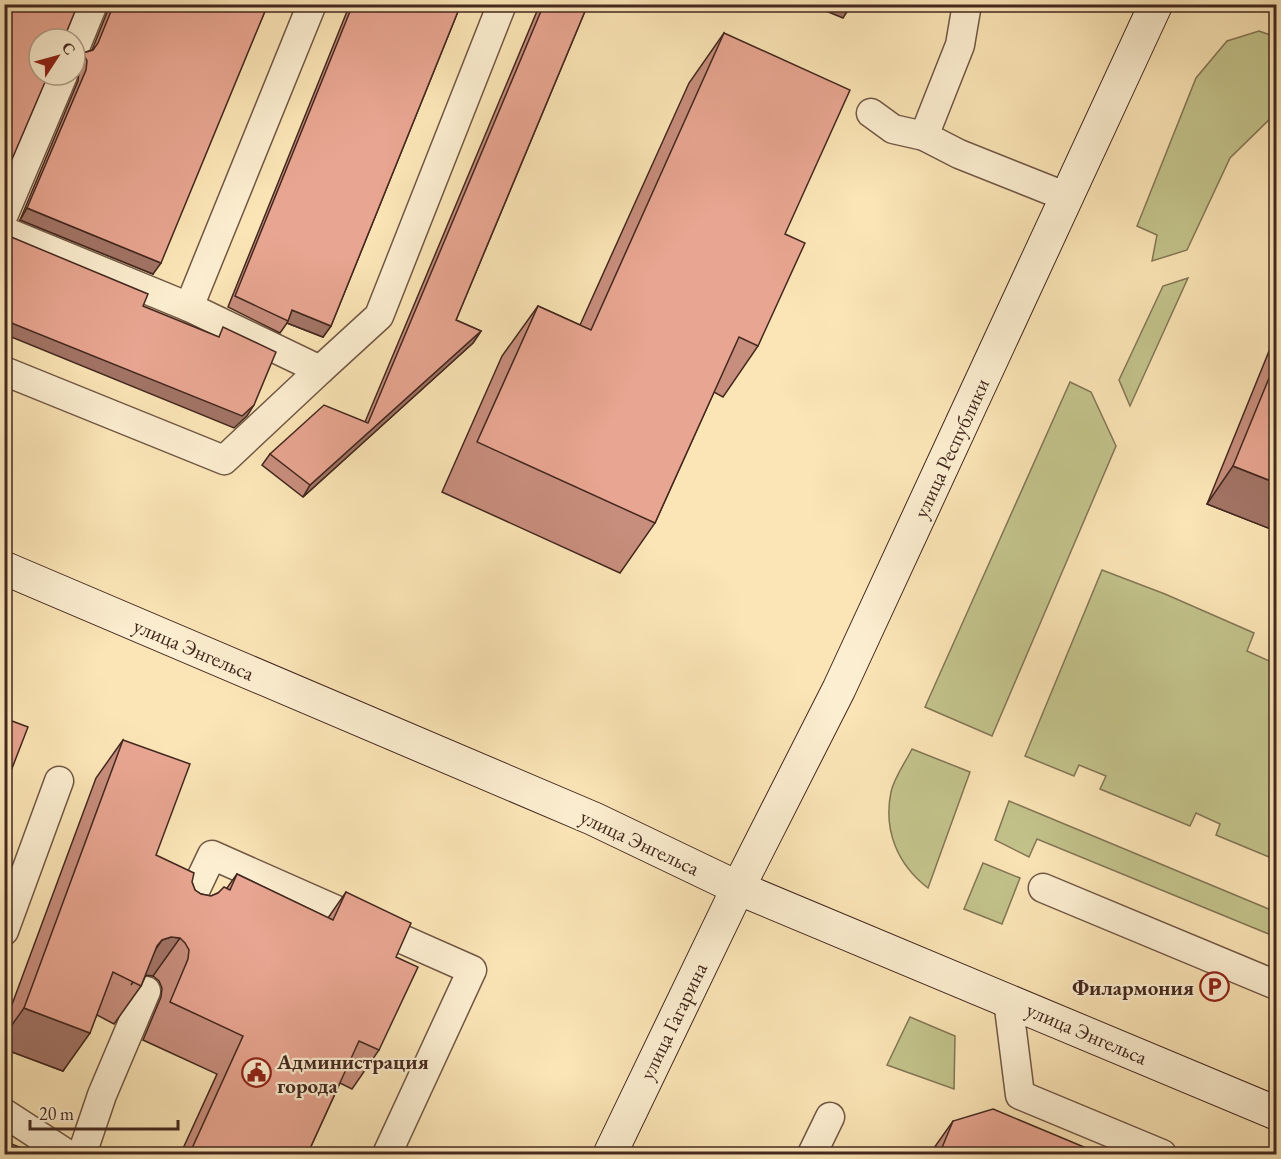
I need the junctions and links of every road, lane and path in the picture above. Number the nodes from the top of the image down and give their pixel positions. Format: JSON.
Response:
{"nodes":[{"id":1,"x":93,"y":4,"type":"edge"},
{"id":2,"x":312,"y":4,"type":"edge"},
{"id":3,"x":502,"y":4,"type":"edge"},
{"id":4,"x":967,"y":4,"type":"edge"},
{"id":5,"x":1156,"y":4,"type":"edge"},
{"id":6,"x":84,"y":27,"type":"edge"},
{"id":7,"x":58,"y":87,"type":"edge"},
{"id":8,"x":871,"y":113,"type":"dead end"},
{"id":9,"x":924,"y":136,"type":"junction"},
{"id":10,"x":1067,"y":197,"type":"junction"},
{"id":11,"x":4,"y":214,"type":"edge"},
{"id":12,"x":4,"y":231,"type":"edge"},
{"id":13,"x":189,"y":307,"type":"junction"},
{"id":14,"x":320,"y":370,"type":"junction"},
{"id":15,"x":4,"y":371,"type":"edge"},
{"id":16,"x":4,"y":568,"type":"edge"},
{"id":17,"x":59,"y":781,"type":"dead end"},
{"id":18,"x":738,"y":888,"type":"junction"},
{"id":19,"x":1043,"y":888,"type":"dead end"},
{"id":20,"x":182,"y":918,"type":"edge"},
{"id":21,"x":4,"y":932,"type":"edge"},
{"id":22,"x":1276,"y":985,"type":"edge"},
{"id":23,"x":146,"y":991,"type":"edge"},
{"id":24,"x":1008,"y":1000,"type":"junction"},
{"id":25,"x":4,"y":1113,"type":"edge"},
{"id":26,"x":1276,"y":1113,"type":"edge"},
{"id":27,"x":830,"y":1117,"type":"dead end"},
{"id":28,"x":67,"y":1155,"type":"edge"},
{"id":29,"x":82,"y":1155,"type":"edge"},
{"id":30,"x":387,"y":1155,"type":"edge"},
{"id":31,"x":610,"y":1155,"type":"edge"},
{"id":32,"x":812,"y":1155,"type":"edge"},
{"id":33,"x":1162,"y":1155,"type":"edge"}],
"edges":[{"from":1,"to":6,"type":"lane"},
{"from":2,"to":13,"type":"lane"},
{"from":3,"to":14,"type":"lane"},
{"from":4,"to":9,"type":"lane"},
{"from":5,"to":10,"type":"main road","name":"улица Республики"},
{"from":7,"to":11,"type":"lane"},
{"from":8,"to":9,"type":"lane"},
{"from":9,"to":10,"type":"lane"},
{"from":10,"to":18,"type":"main road","name":"улица Республики"},
{"from":12,"to":13,"type":"lane"},
{"from":13,"to":14,"type":"lane"},
{"from":14,"to":15,"type":"lane"},
{"from":16,"to":18,"type":"main road","name":"улица Энгельса"},
{"from":17,"to":21,"type":"lane"},
{"from":18,"to":24,"type":"main road","name":"улица Энгельса"},
{"from":18,"to":31,"type":"main road","name":"улица Гагарина"},
{"from":19,"to":22,"type":"lane"},
{"from":20,"to":30,"type":"lane"},
{"from":23,"to":29,"type":"lane"},
{"from":24,"to":26,"type":"main road","name":"улица Энгельса"},
{"from":24,"to":33,"type":"lane"},
{"from":25,"to":28,"type":"lane"},
{"from":27,"to":32,"type":"lane"}]}
